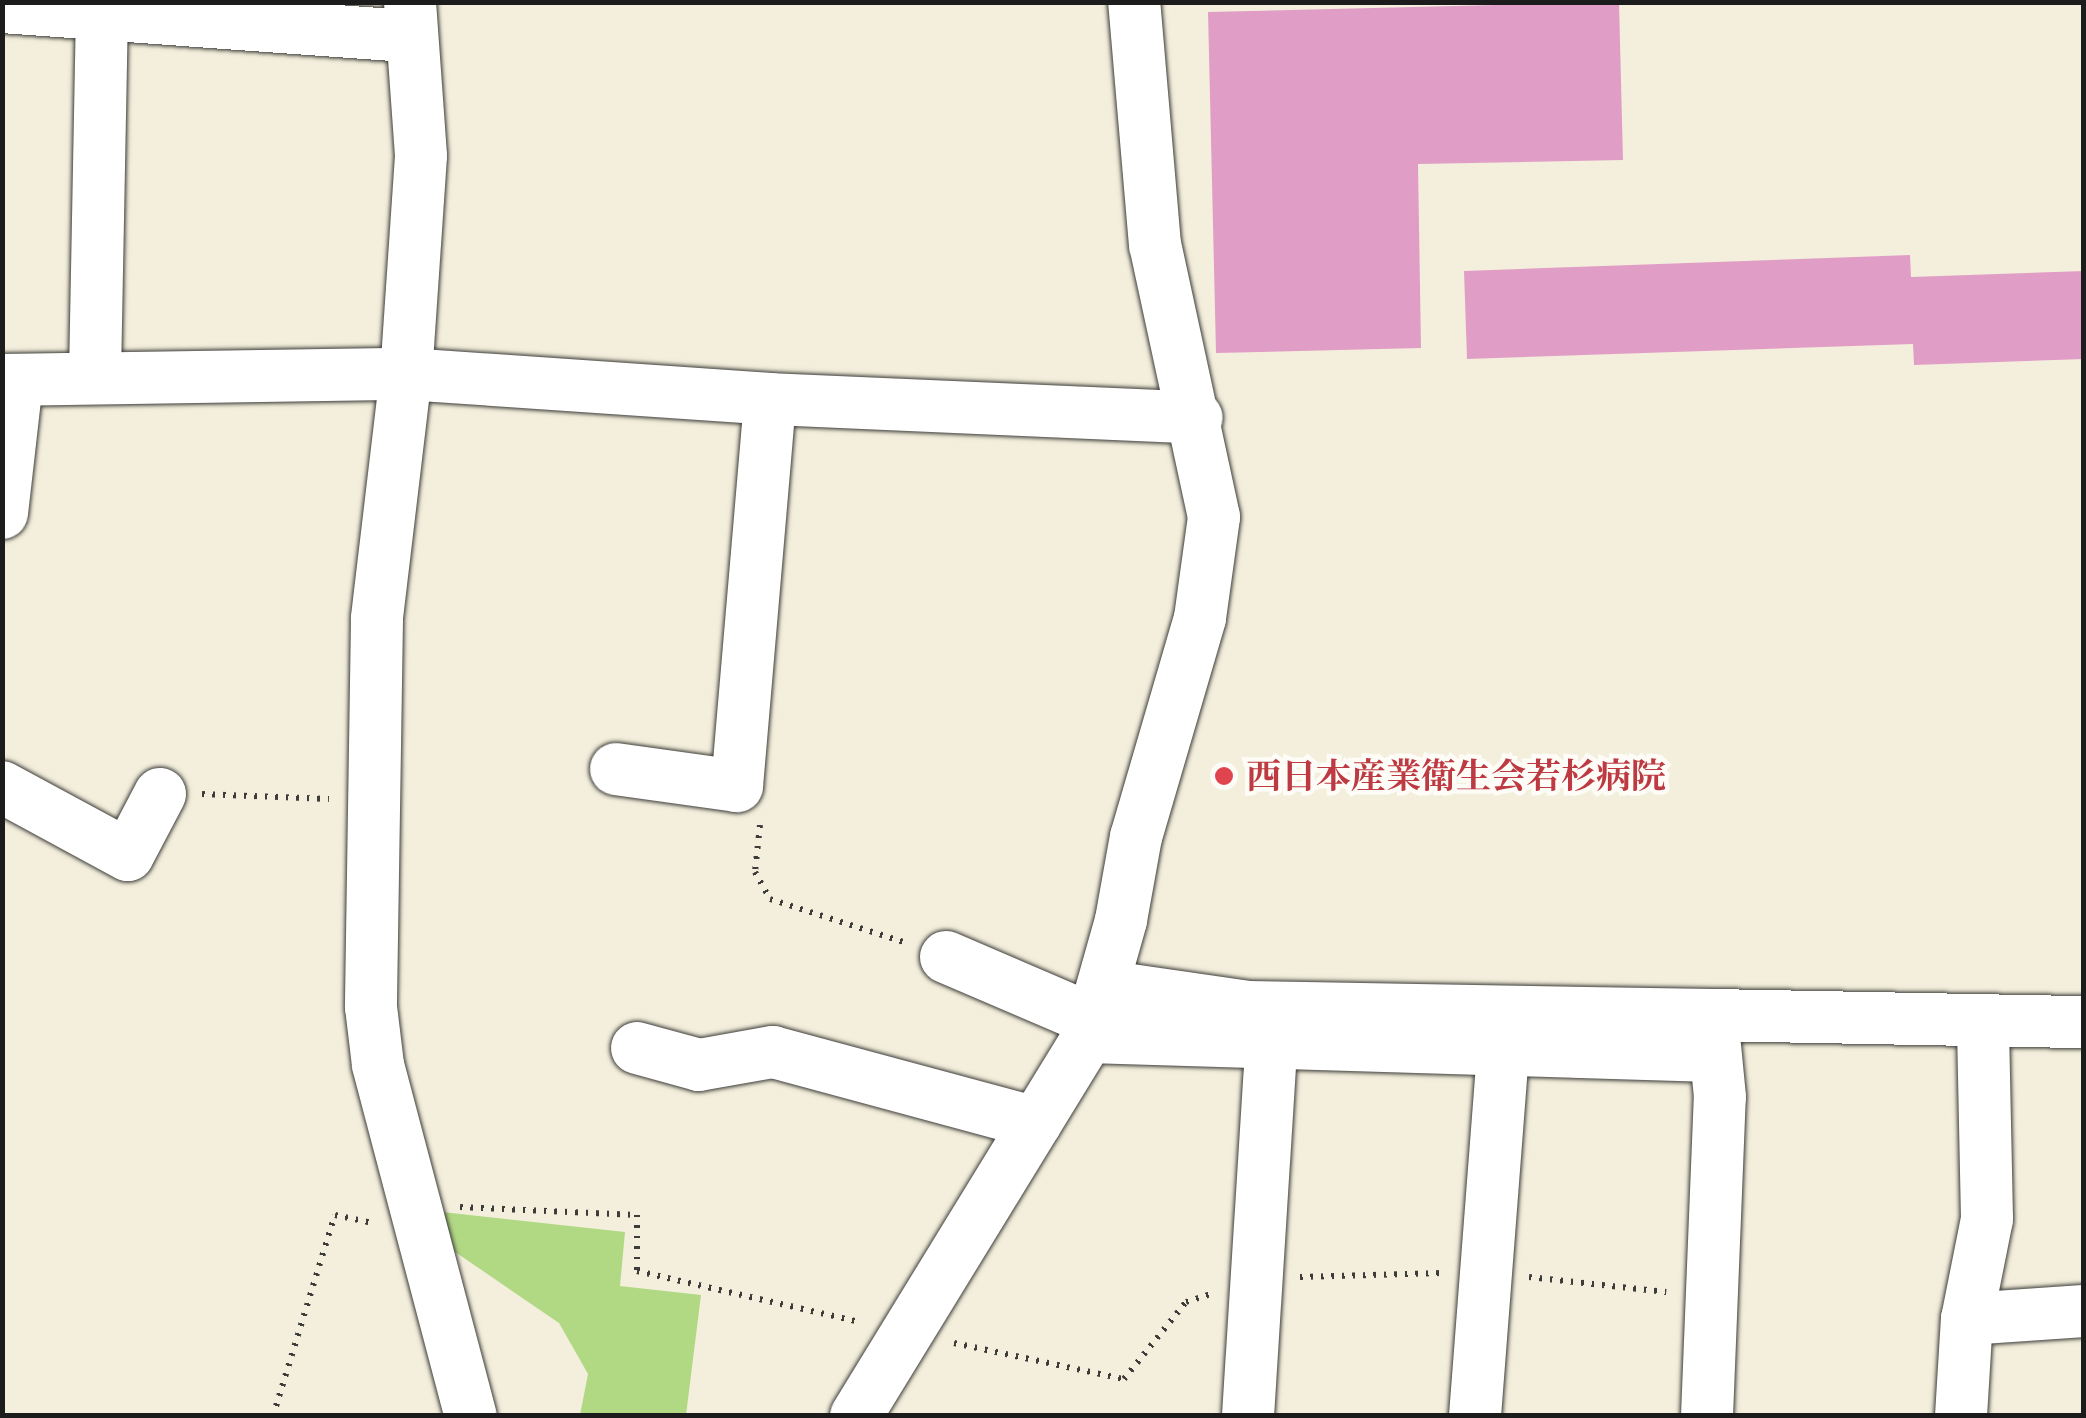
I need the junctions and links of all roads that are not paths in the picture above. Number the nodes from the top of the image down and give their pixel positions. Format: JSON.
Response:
{"nodes":[{"id":1,"x":1134,"y":2,"type":"edge"},
{"id":2,"x":2,"y":6,"type":"edge"},
{"id":3,"x":102,"y":14,"type":"junction"},
{"id":4,"x":410,"y":19,"type":"edge"},
{"id":5,"x":406,"y":374,"type":"junction"},
{"id":6,"x":95,"y":375,"type":"junction"},
{"id":7,"x":10,"y":380,"type":"edge"},
{"id":8,"x":770,"y":400,"type":"junction"},
{"id":9,"x":1197,"y":418,"type":"junction"},
{"id":10,"x":2,"y":513,"type":"edge"},
{"id":11,"x":616,"y":769,"type":"dead end"},
{"id":12,"x":2,"y":788,"type":"edge"},
{"id":13,"x":160,"y":794,"type":"road end"},
{"id":14,"x":946,"y":957,"type":"road end"},
{"id":15,"x":1094,"y":1014,"type":"junction"},
{"id":16,"x":1983,"y":1020,"type":"junction"},
{"id":17,"x":2084,"y":1022,"type":"edge"},
{"id":18,"x":1712,"y":1036,"type":"junction"},
{"id":19,"x":1271,"y":1047,"type":"junction"},
{"id":20,"x":638,"y":1048,"type":"dead end"},
{"id":21,"x":1503,"y":1050,"type":"junction"},
{"id":22,"x":1036,"y":1123,"type":"junction"},
{"id":23,"x":2084,"y":1311,"type":"edge"},
{"id":24,"x":1967,"y":1319,"type":"junction"},
{"id":25,"x":471,"y":1416,"type":"edge"},
{"id":26,"x":856,"y":1416,"type":"edge"},
{"id":27,"x":1248,"y":1416,"type":"edge"},
{"id":28,"x":1475,"y":1416,"type":"edge"},
{"id":29,"x":1707,"y":1416,"type":"edge"},
{"id":30,"x":1961,"y":1416,"type":"edge"}],
"edges":[{"from":1,"to":9,"type":"street"},
{"from":2,"to":3,"type":"street"},
{"from":3,"to":4,"type":"street"},
{"from":3,"to":6,"type":"street"},
{"from":4,"to":5,"type":"street"},
{"from":5,"to":6,"type":"street"},
{"from":5,"to":8,"type":"street"},
{"from":5,"to":25,"type":"street"},
{"from":6,"to":7,"type":"street"},
{"from":7,"to":10,"type":"street"},
{"from":8,"to":9,"type":"street"},
{"from":8,"to":11,"type":"street"},
{"from":9,"to":15,"type":"street"},
{"from":12,"to":13,"type":"street"},
{"from":14,"to":15,"type":"street"},
{"from":15,"to":18,"type":"street"},
{"from":15,"to":19,"type":"street"},
{"from":15,"to":22,"type":"street"},
{"from":16,"to":17,"type":"street"},
{"from":16,"to":18,"type":"street"},
{"from":16,"to":24,"type":"street"},
{"from":18,"to":21,"type":"street"},
{"from":18,"to":29,"type":"street"},
{"from":19,"to":21,"type":"street"},
{"from":19,"to":27,"type":"street"},
{"from":20,"to":22,"type":"street"},
{"from":21,"to":28,"type":"street"},
{"from":22,"to":26,"type":"street"},
{"from":23,"to":24,"type":"street"},
{"from":24,"to":30,"type":"street"}]}
